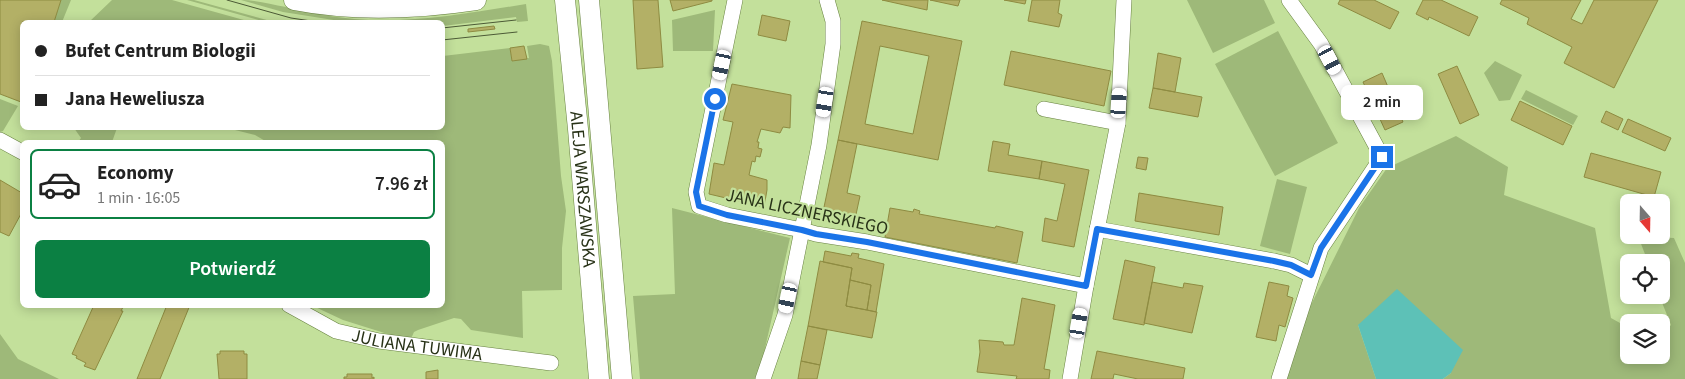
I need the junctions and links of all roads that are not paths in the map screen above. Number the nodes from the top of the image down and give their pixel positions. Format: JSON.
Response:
{"nodes":[{"id":1,"x":294,"y":0,"type":"edge"},
{"id":2,"x":476,"y":0,"type":"edge"},
{"id":3,"x":589,"y":0,"type":"edge"},
{"id":4,"x":735,"y":0,"type":"edge"},
{"id":5,"x":827,"y":0,"type":"edge"},
{"id":6,"x":1124,"y":0,"type":"edge"},
{"id":7,"x":1289,"y":0,"type":"edge"},
{"id":8,"x":561,"y":3,"type":"edge"},
{"id":9,"x":1044,"y":108,"type":"dead end"},
{"id":10,"x":1118,"y":123,"type":"junction"},
{"id":11,"x":0,"y":140,"type":"edge"},
{"id":12,"x":20,"y":151,"type":"edge"},
{"id":13,"x":1097,"y":229,"type":"junction"},
{"id":14,"x":802,"y":230,"type":"junction"},
{"id":15,"x":1311,"y":275,"type":"junction"},
{"id":16,"x":1086,"y":286,"type":"junction"},
{"id":17,"x":294,"y":308,"type":"edge"},
{"id":18,"x":551,"y":363,"type":"dead end"},
{"id":19,"x":599,"y":379,"type":"edge"},
{"id":20,"x":622,"y":379,"type":"edge"},
{"id":21,"x":763,"y":379,"type":"edge"},
{"id":22,"x":1070,"y":379,"type":"edge"},
{"id":23,"x":1279,"y":379,"type":"edge"}],
"edges":[{"from":1,"to":2,"type":"main road"},
{"from":3,"to":20,"type":"main road","name":"ALEJA WARSZAWSKA"},
{"from":4,"to":14,"type":"street","name":"JANA LICZNERSKIEGO"},
{"from":5,"to":14,"type":"street"},
{"from":6,"to":10,"type":"street"},
{"from":7,"to":15,"type":"street"},
{"from":8,"to":19,"type":"main road","name":"ALEJA WARSZAWSKA"},
{"from":9,"to":10,"type":"street"},
{"from":10,"to":13,"type":"street"},
{"from":11,"to":12,"type":"street"},
{"from":13,"to":15,"type":"street"},
{"from":13,"to":16,"type":"street"},
{"from":14,"to":16,"type":"street","name":"JANA LICZNERSKIEGO"},
{"from":14,"to":21,"type":"street"},
{"from":15,"to":23,"type":"street"},
{"from":16,"to":22,"type":"street"},
{"from":17,"to":18,"type":"street","name":"JULIANA TUWIMA"}]}
